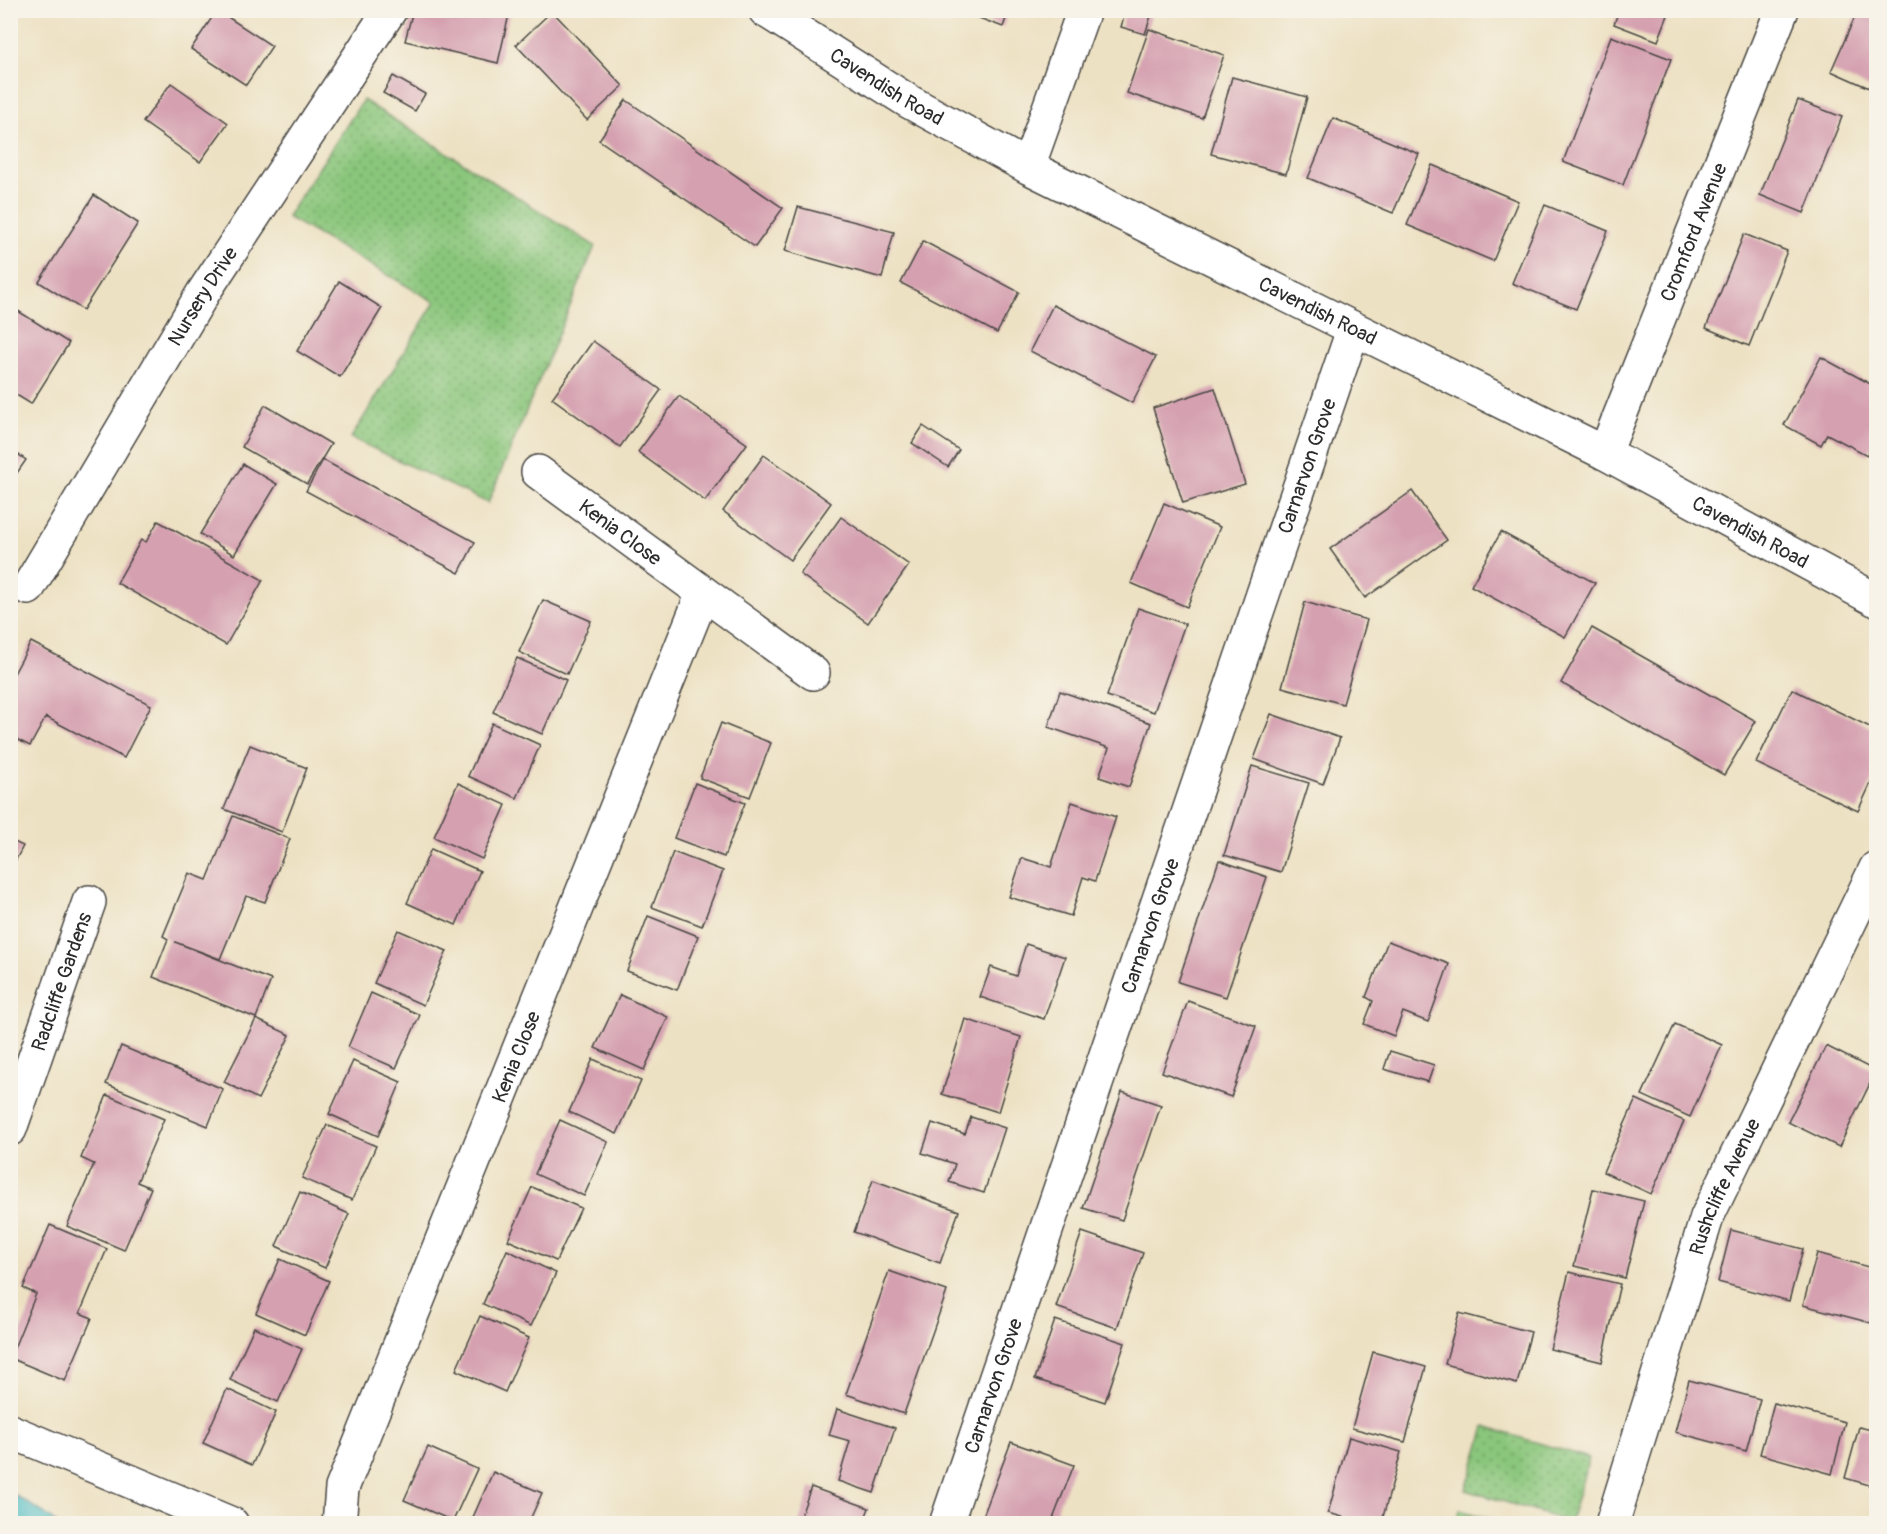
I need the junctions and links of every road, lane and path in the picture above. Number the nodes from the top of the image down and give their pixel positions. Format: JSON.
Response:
{"nodes":[{"id":1,"x":390,"y":10,"type":"edge"},
{"id":2,"x":765,"y":10,"type":"edge"},
{"id":3,"x":1084,"y":10,"type":"edge"},
{"id":4,"x":1782,"y":10,"type":"edge"},
{"id":5,"x":1028,"y":167,"type":"junction"},
{"id":6,"x":1353,"y":330,"type":"junction"},
{"id":7,"x":1605,"y":453,"type":"junction"},
{"id":8,"x":538,"y":472,"type":"dead end"},
{"id":9,"x":28,"y":588,"type":"dead end"},
{"id":10,"x":703,"y":593,"type":"junction"},
{"id":11,"x":1876,"y":600,"type":"edge"},
{"id":12,"x":813,"y":674,"type":"dead end"},
{"id":13,"x":1876,"y":868,"type":"edge"},
{"id":14,"x":89,"y":902,"type":"dead end"},
{"id":15,"x":10,"y":1129,"type":"edge"},
{"id":16,"x":10,"y":1431,"type":"edge"},
{"id":17,"x":232,"y":1524,"type":"edge"},
{"id":18,"x":339,"y":1524,"type":"edge"},
{"id":19,"x":946,"y":1524,"type":"edge"},
{"id":20,"x":1612,"y":1524,"type":"edge"}],
"edges":[{"from":1,"to":9,"type":"street","name":"Nursery Drive"},
{"from":2,"to":5,"type":"street","name":"Cavendish Road"},
{"from":3,"to":5,"type":"street"},
{"from":4,"to":7,"type":"street","name":"Cromford Avenue"},
{"from":5,"to":6,"type":"street","name":"Cavendish Road"},
{"from":6,"to":7,"type":"street","name":"Cavendish Road"},
{"from":6,"to":19,"type":"street","name":"Carnarvon Grove"},
{"from":7,"to":11,"type":"street","name":"Cavendish Road"},
{"from":8,"to":10,"type":"street","name":"Kenia Close"},
{"from":10,"to":12,"type":"street","name":"Kenia Close"},
{"from":10,"to":18,"type":"street","name":"Kenia Close"},
{"from":13,"to":20,"type":"street","name":"Rushcliffe Avenue"},
{"from":14,"to":15,"type":"street","name":"Radcliffe Gardens"},
{"from":16,"to":17,"type":"street"}]}
